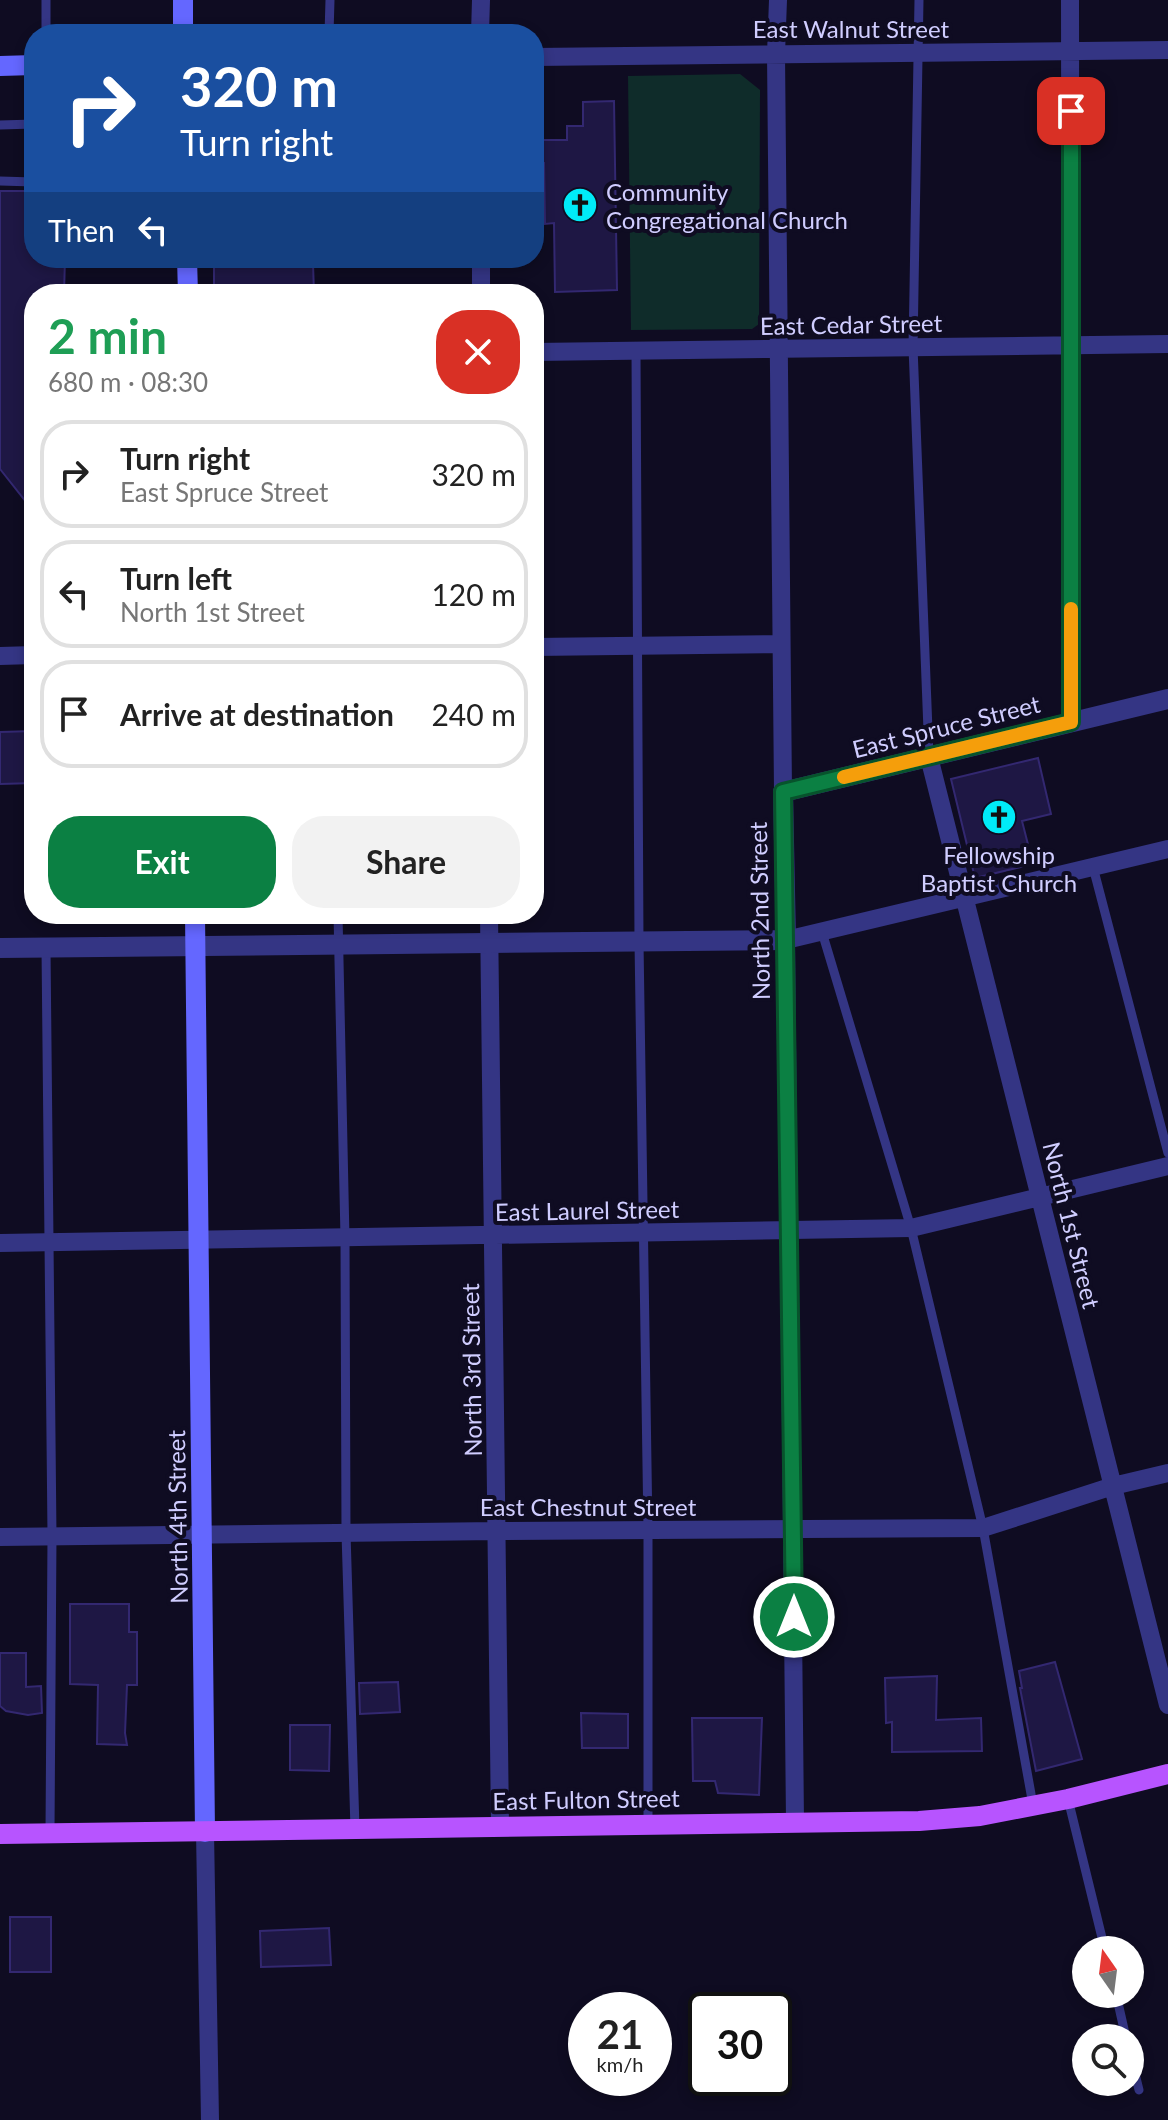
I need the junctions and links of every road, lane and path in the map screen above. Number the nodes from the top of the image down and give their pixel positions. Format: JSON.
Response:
{"nodes":[{"id":1,"x":46,"y":0,"type":"edge"},
{"id":2,"x":183,"y":0,"type":"edge"},
{"id":3,"x":330,"y":0,"type":"edge"},
{"id":4,"x":481,"y":0,"type":"edge"},
{"id":5,"x":778,"y":0,"type":"edge"},
{"id":6,"x":919,"y":0,"type":"edge"},
{"id":7,"x":1070,"y":0,"type":"edge"},
{"id":8,"x":46,"y":24,"type":"edge"},
{"id":9,"x":183,"y":24,"type":"edge"},
{"id":10,"x":329,"y":24,"type":"edge"},
{"id":11,"x":480,"y":24,"type":"edge"},
{"id":12,"x":1168,"y":50,"type":"edge"},
{"id":13,"x":1071,"y":52,"type":"junction"},
{"id":14,"x":918,"y":53,"type":"junction"},
{"id":15,"x":776,"y":54,"type":"junction"},
{"id":16,"x":544,"y":57,"type":"edge"},
{"id":17,"x":24,"y":65,"type":"edge"},
{"id":18,"x":0,"y":66,"type":"edge"},
{"id":19,"x":24,"y":124,"type":"edge"},
{"id":20,"x":0,"y":125,"type":"edge"},
{"id":21,"x":0,"y":181,"type":"edge"},
{"id":22,"x":24,"y":182,"type":"edge"},
{"id":23,"x":1168,"y":344,"type":"edge"},
{"id":24,"x":1071,"y":345,"type":"junction"},
{"id":25,"x":913,"y":347,"type":"junction"},
{"id":26,"x":778,"y":349,"type":"junction"},
{"id":27,"x":636,"y":351,"type":"junction"},
{"id":28,"x":544,"y":352,"type":"edge"},
{"id":29,"x":781,"y":644,"type":"junction"},
{"id":30,"x":638,"y":646,"type":"junction"},
{"id":31,"x":544,"y":647,"type":"edge"},
{"id":32,"x":24,"y":655,"type":"edge"},
{"id":33,"x":0,"y":656,"type":"edge"},
{"id":34,"x":1168,"y":699,"type":"edge"},
{"id":35,"x":1071,"y":722,"type":"junction"},
{"id":36,"x":929,"y":757,"type":"junction"},
{"id":37,"x":783,"y":792,"type":"junction"},
{"id":38,"x":1168,"y":849,"type":"edge"},
{"id":39,"x":1093,"y":867,"type":"junction"},
{"id":40,"x":965,"y":898,"type":"junction"},
{"id":41,"x":195,"y":924,"type":"edge"},
{"id":42,"x":338,"y":924,"type":"edge"},
{"id":43,"x":489,"y":924,"type":"edge"},
{"id":44,"x":822,"y":932,"type":"junction"},
{"id":45,"x":786,"y":940,"type":"junction"},
{"id":46,"x":639,"y":942,"type":"junction"},
{"id":47,"x":489,"y":943,"type":"junction"},
{"id":48,"x":338,"y":944,"type":"junction"},
{"id":49,"x":195,"y":946,"type":"junction"},
{"id":50,"x":0,"y":948,"type":"edge"},
{"id":51,"x":46,"y":948,"type":"junction"},
{"id":52,"x":1168,"y":1153,"type":"edge"},
{"id":53,"x":1168,"y":1166,"type":"edge"},
{"id":54,"x":1040,"y":1197,"type":"junction"},
{"id":55,"x":911,"y":1228,"type":"junction"},
{"id":56,"x":788,"y":1230,"type":"junction"},
{"id":57,"x":645,"y":1233,"type":"junction"},
{"id":58,"x":493,"y":1235,"type":"junction"},
{"id":59,"x":345,"y":1238,"type":"junction"},
{"id":60,"x":200,"y":1240,"type":"junction"},
{"id":61,"x":49,"y":1242,"type":"junction"},
{"id":62,"x":0,"y":1243,"type":"edge"},
{"id":63,"x":1168,"y":1473,"type":"edge"},
{"id":64,"x":1113,"y":1486,"type":"junction"},
{"id":65,"x":983,"y":1528,"type":"junction"},
{"id":66,"x":793,"y":1529,"type":"junction"},
{"id":67,"x":648,"y":1530,"type":"junction"},
{"id":68,"x":497,"y":1531,"type":"junction"},
{"id":69,"x":346,"y":1533,"type":"junction"},
{"id":70,"x":203,"y":1535,"type":"junction"},
{"id":71,"x":52,"y":1536,"type":"junction"},
{"id":72,"x":0,"y":1537,"type":"edge"},
{"id":73,"x":1168,"y":1705,"type":"edge"},
{"id":74,"x":1168,"y":1774,"type":"edge"},
{"id":75,"x":1068,"y":1799,"type":"junction"},
{"id":76,"x":1033,"y":1805,"type":"junction"},
{"id":77,"x":795,"y":1822,"type":"junction"},
{"id":78,"x":648,"y":1824,"type":"junction"},
{"id":79,"x":500,"y":1826,"type":"junction"},
{"id":80,"x":355,"y":1829,"type":"junction"},
{"id":81,"x":205,"y":1832,"type":"junction"},
{"id":82,"x":50,"y":1833,"type":"junction"},
{"id":83,"x":0,"y":1834,"type":"edge"},
{"id":84,"x":1102,"y":1936,"type":"edge"},
{"id":85,"x":210,"y":2120,"type":"edge"}],
"edges":[{"from":1,"to":8,"type":"lane"},
{"from":2,"to":9,"type":"main road"},
{"from":3,"to":10,"type":"lane"},
{"from":4,"to":11,"type":"street"},
{"from":5,"to":15,"type":"street","name":"North 2nd Street"},
{"from":6,"to":14,"type":"lane"},
{"from":7,"to":13,"type":"street"},
{"from":12,"to":13,"type":"street","name":"East Walnut Street"},
{"from":13,"to":14,"type":"street","name":"East Walnut Street"},
{"from":13,"to":24,"type":"street"},
{"from":14,"to":15,"type":"street","name":"East Walnut Street"},
{"from":14,"to":25,"type":"lane"},
{"from":15,"to":16,"type":"street","name":"East Walnut Street"},
{"from":15,"to":26,"type":"street","name":"North 2nd Street"},
{"from":17,"to":18,"type":"main road"},
{"from":19,"to":20,"type":"lane"},
{"from":21,"to":22,"type":"lane"},
{"from":23,"to":24,"type":"street","name":"East Cedar Street"},
{"from":24,"to":25,"type":"street","name":"East Cedar Street"},
{"from":24,"to":35,"type":"street"},
{"from":25,"to":26,"type":"street","name":"East Cedar Street"},
{"from":25,"to":36,"type":"lane"},
{"from":26,"to":27,"type":"street","name":"East Cedar Street"},
{"from":26,"to":29,"type":"street","name":"North 2nd Street"},
{"from":27,"to":28,"type":"street","name":"East Cedar Street"},
{"from":27,"to":30,"type":"lane"},
{"from":29,"to":30,"type":"street"},
{"from":29,"to":37,"type":"street","name":"North 2nd Street"},
{"from":30,"to":31,"type":"street"},
{"from":30,"to":46,"type":"lane"},
{"from":32,"to":33,"type":"street"},
{"from":34,"to":35,"type":"street","name":"East Spruce Street"},
{"from":35,"to":36,"type":"street","name":"East Spruce Street"},
{"from":36,"to":37,"type":"street","name":"East Spruce Street"},
{"from":36,"to":40,"type":"street","name":"North 1st Street"},
{"from":37,"to":45,"type":"street","name":"North 2nd Street"},
{"from":38,"to":39,"type":"street"},
{"from":39,"to":40,"type":"street"},
{"from":39,"to":52,"type":"lane"},
{"from":40,"to":44,"type":"street"},
{"from":40,"to":54,"type":"street","name":"North 1st Street"},
{"from":41,"to":49,"type":"main road","name":"North 4th Street"},
{"from":42,"to":48,"type":"lane"},
{"from":43,"to":47,"type":"street","name":"North 3rd Street"},
{"from":44,"to":45,"type":"street"},
{"from":44,"to":55,"type":"lane"},
{"from":45,"to":46,"type":"street"},
{"from":45,"to":56,"type":"street","name":"North 2nd Street"},
{"from":46,"to":47,"type":"street"},
{"from":46,"to":57,"type":"lane"},
{"from":47,"to":48,"type":"street"},
{"from":47,"to":58,"type":"street","name":"North 3rd Street"},
{"from":48,"to":49,"type":"street"},
{"from":48,"to":59,"type":"lane"},
{"from":49,"to":51,"type":"street"},
{"from":49,"to":60,"type":"main road","name":"North 4th Street"},
{"from":50,"to":51,"type":"street"},
{"from":51,"to":61,"type":"lane"},
{"from":53,"to":54,"type":"street","name":"East Laurel Street"},
{"from":54,"to":55,"type":"street","name":"East Laurel Street"},
{"from":54,"to":64,"type":"street","name":"North 1st Street"},
{"from":55,"to":56,"type":"street","name":"East Laurel Street"},
{"from":55,"to":65,"type":"lane"},
{"from":56,"to":57,"type":"street","name":"East Laurel Street"},
{"from":56,"to":66,"type":"street","name":"North 2nd Street"},
{"from":57,"to":58,"type":"street","name":"East Laurel Street"},
{"from":57,"to":67,"type":"lane"},
{"from":58,"to":59,"type":"street","name":"East Laurel Street"},
{"from":58,"to":68,"type":"street","name":"North 3rd Street"},
{"from":59,"to":60,"type":"street","name":"East Laurel Street"},
{"from":59,"to":69,"type":"lane"},
{"from":60,"to":61,"type":"street","name":"East Laurel Street"},
{"from":60,"to":70,"type":"main road","name":"North 4th Street"},
{"from":61,"to":62,"type":"street","name":"East Laurel Street"},
{"from":61,"to":71,"type":"lane"},
{"from":63,"to":64,"type":"street","name":"East Chestnut Street"},
{"from":64,"to":65,"type":"street","name":"East Chestnut Street"},
{"from":64,"to":73,"type":"street","name":"North 1st Street"},
{"from":65,"to":66,"type":"street","name":"East Chestnut Street"},
{"from":65,"to":76,"type":"lane"},
{"from":66,"to":67,"type":"street","name":"East Chestnut Street"},
{"from":66,"to":77,"type":"street","name":"North 2nd Street"},
{"from":67,"to":68,"type":"street","name":"East Chestnut Street"},
{"from":67,"to":78,"type":"lane"},
{"from":68,"to":69,"type":"street","name":"East Chestnut Street"},
{"from":68,"to":79,"type":"street","name":"North 3rd Street"},
{"from":69,"to":70,"type":"street","name":"East Chestnut Street"},
{"from":69,"to":80,"type":"lane"},
{"from":70,"to":71,"type":"street","name":"East Chestnut Street"},
{"from":70,"to":81,"type":"main road","name":"North 4th Street"},
{"from":71,"to":72,"type":"street","name":"East Chestnut Street"},
{"from":71,"to":82,"type":"lane"},
{"from":74,"to":75,"type":"main road","name":"East Fulton Street"},
{"from":75,"to":76,"type":"main road","name":"East Fulton Street"},
{"from":75,"to":84,"type":"lane"},
{"from":76,"to":77,"type":"main road","name":"East Fulton Street"},
{"from":77,"to":78,"type":"main road","name":"East Fulton Street"},
{"from":78,"to":79,"type":"main road","name":"East Fulton Street"},
{"from":79,"to":80,"type":"main road","name":"East Fulton Street"},
{"from":80,"to":81,"type":"main road","name":"East Fulton Street"},
{"from":81,"to":82,"type":"main road","name":"East Fulton Street"},
{"from":81,"to":85,"type":"street","name":"North 4th Street"},
{"from":82,"to":83,"type":"main road","name":"East Fulton Street"}]}
